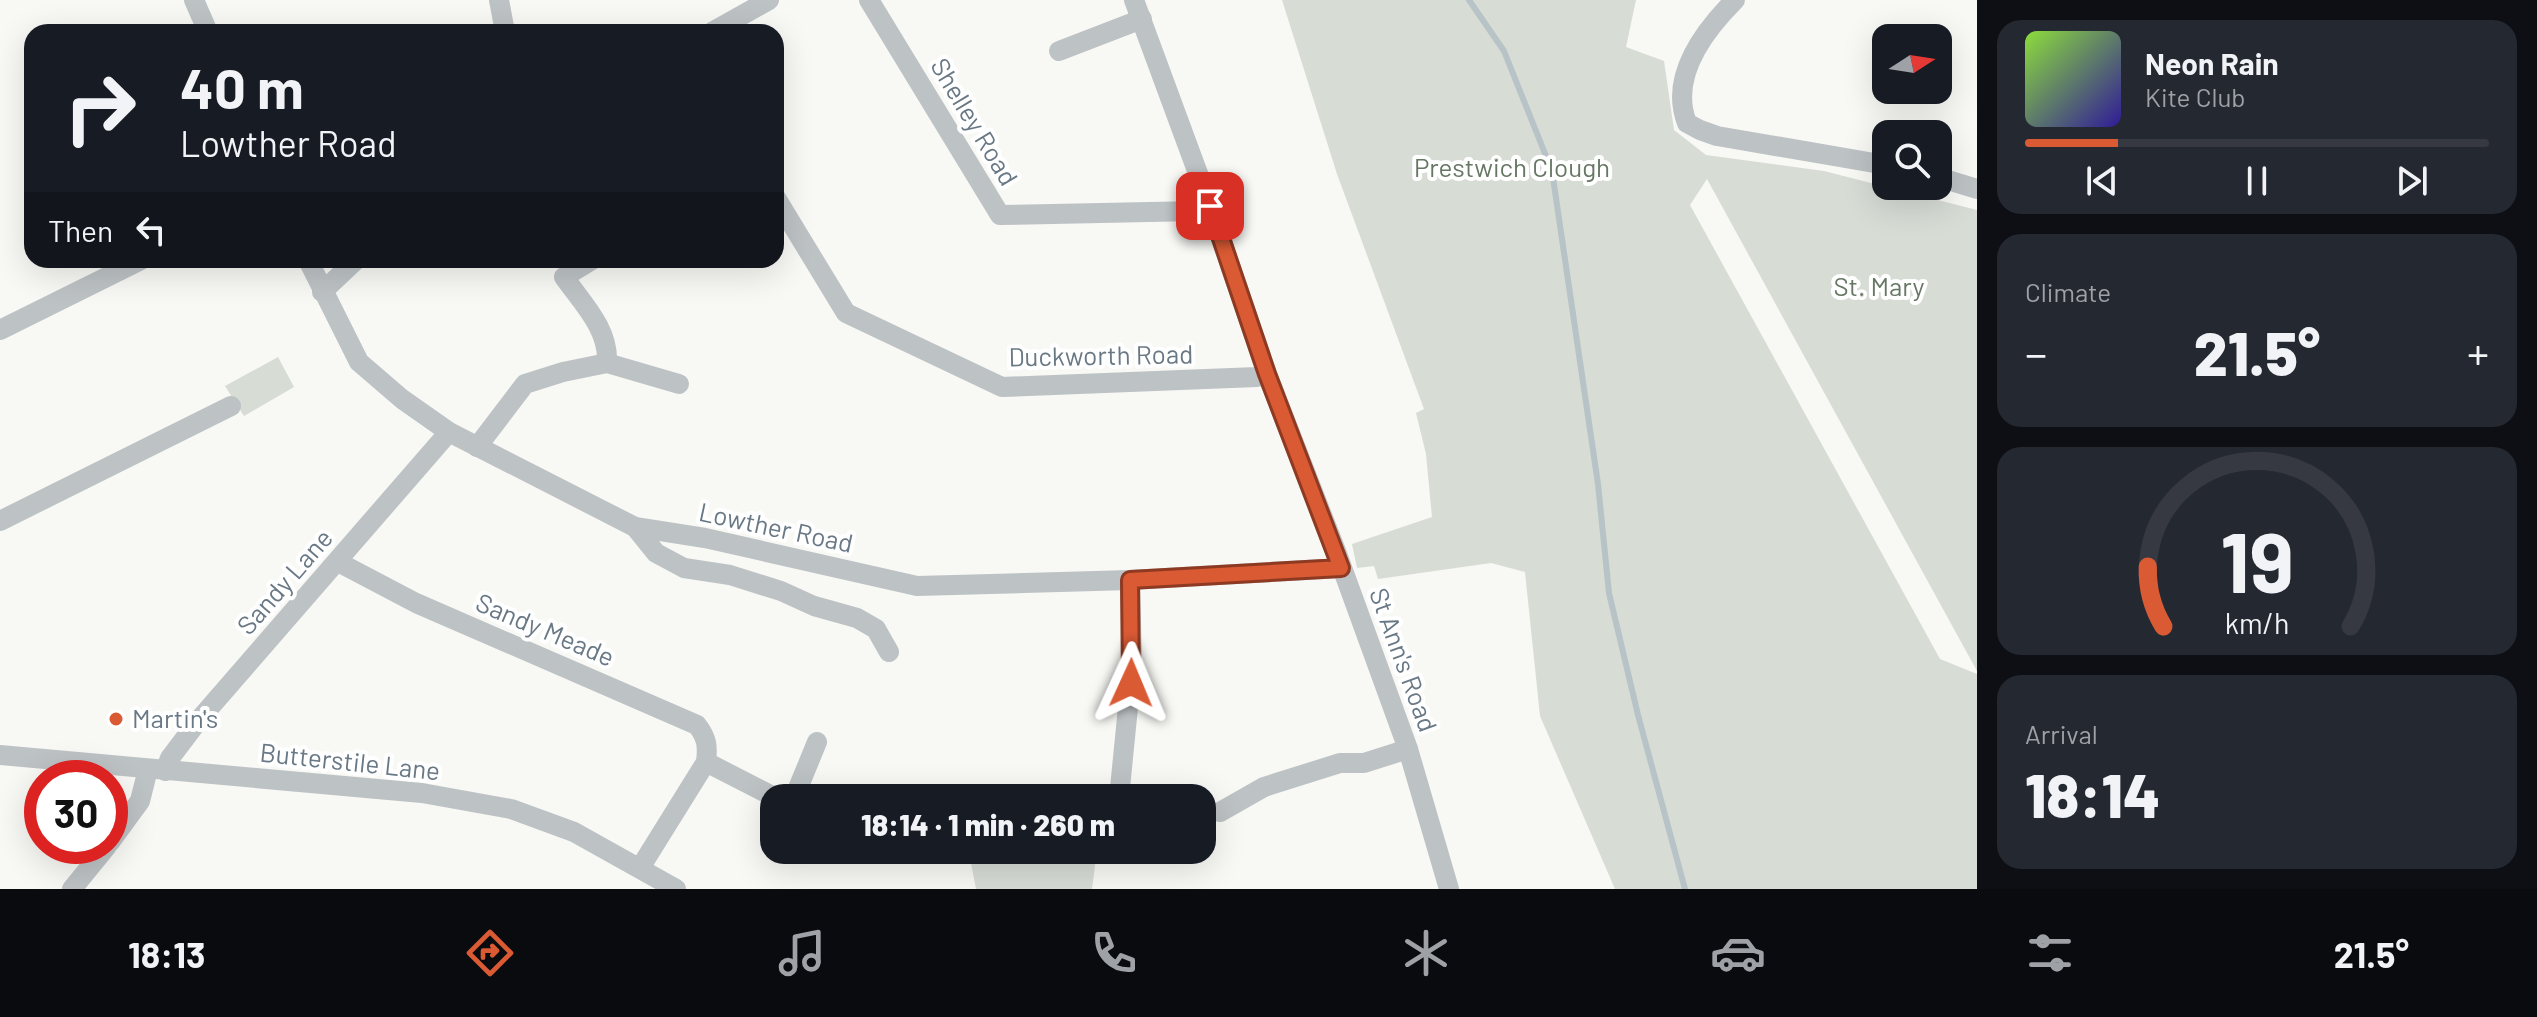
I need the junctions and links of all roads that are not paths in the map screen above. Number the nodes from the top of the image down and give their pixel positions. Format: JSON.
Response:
{"nodes":[{"id":1,"x":194,"y":0,"type":"edge"},
{"id":2,"x":499,"y":0,"type":"edge"},
{"id":3,"x":769,"y":0,"type":"edge"},
{"id":4,"x":869,"y":0,"type":"edge"},
{"id":5,"x":1735,"y":0,"type":"edge"},
{"id":6,"x":1138,"y":10,"type":"edge"},
{"id":7,"x":204,"y":24,"type":"edge"},
{"id":8,"x":504,"y":24,"type":"edge"},
{"id":9,"x":726,"y":24,"type":"edge"},
{"id":10,"x":1059,"y":51,"type":"dead end"},
{"id":11,"x":1872,"y":163,"type":"edge"},
{"id":12,"x":1952,"y":181,"type":"edge"},
{"id":13,"x":1977,"y":189,"type":"edge"},
{"id":14,"x":1210,"y":206,"type":"junction"},
{"id":15,"x":784,"y":211,"type":"edge"},
{"id":16,"x":125,"y":268,"type":"edge"},
{"id":17,"x":312,"y":268,"type":"edge"},
{"id":18,"x":348,"y":268,"type":"edge"},
{"id":19,"x":579,"y":268,"type":"edge"},
{"id":20,"x":322,"y":292,"type":"junction"},
{"id":21,"x":0,"y":330,"type":"edge"},
{"id":22,"x":607,"y":363,"type":"junction"},
{"id":23,"x":1267,"y":374,"type":"junction"},
{"id":24,"x":679,"y":384,"type":"dead end"},
{"id":25,"x":231,"y":406,"type":"dead end"},
{"id":26,"x":449,"y":432,"type":"junction"},
{"id":27,"x":477,"y":447,"type":"junction"},
{"id":28,"x":0,"y":521,"type":"edge"},
{"id":29,"x":635,"y":527,"type":"junction"},
{"id":30,"x":338,"y":562,"type":"junction"},
{"id":31,"x":1341,"y":568,"type":"junction"},
{"id":32,"x":1130,"y":580,"type":"junction"},
{"id":33,"x":889,"y":652,"type":"dead end"},
{"id":34,"x":817,"y":742,"type":"dead end"},
{"id":35,"x":1408,"y":749,"type":"junction"},
{"id":36,"x":0,"y":755,"type":"edge"},
{"id":37,"x":706,"y":762,"type":"junction"},
{"id":38,"x":157,"y":770,"type":"junction"},
{"id":39,"x":800,"y":784,"type":"edge"},
{"id":40,"x":1120,"y":784,"type":"edge"},
{"id":41,"x":760,"y":790,"type":"edge"},
{"id":42,"x":1220,"y":812,"type":"dead end"},
{"id":43,"x":128,"y":817,"type":"edge"},
{"id":44,"x":92,"y":864,"type":"edge"},
{"id":45,"x":640,"y":868,"type":"junction"},
{"id":46,"x":72,"y":889,"type":"edge"},
{"id":47,"x":676,"y":889,"type":"edge"},
{"id":48,"x":1449,"y":889,"type":"edge"}],
"edges":[{"from":1,"to":7,"type":"street"},
{"from":2,"to":8,"type":"street"},
{"from":3,"to":9,"type":"street"},
{"from":4,"to":14,"type":"street","name":"Shelley Road"},
{"from":5,"to":11,"type":"street"},
{"from":6,"to":10,"type":"street"},
{"from":6,"to":14,"type":"street","name":"St Ann's Road"},
{"from":12,"to":13,"type":"street"},
{"from":14,"to":23,"type":"street","name":"St Ann's Road"},
{"from":15,"to":23,"type":"street","name":"Duckworth Road"},
{"from":16,"to":21,"type":"street"},
{"from":17,"to":20,"type":"street","name":"Lowther Road"},
{"from":18,"to":20,"type":"street"},
{"from":19,"to":22,"type":"street"},
{"from":20,"to":26,"type":"street","name":"Lowther Road"},
{"from":22,"to":24,"type":"street"},
{"from":22,"to":27,"type":"street"},
{"from":23,"to":31,"type":"street","name":"St Ann's Road"},
{"from":25,"to":28,"type":"street"},
{"from":26,"to":27,"type":"street","name":"Lowther Road"},
{"from":26,"to":30,"type":"street","name":"Sandy Lane"},
{"from":27,"to":29,"type":"street","name":"Lowther Road"},
{"from":29,"to":32,"type":"street","name":"Lowther Road"},
{"from":29,"to":33,"type":"street"},
{"from":30,"to":37,"type":"street","name":"Sandy Meade"},
{"from":30,"to":38,"type":"street","name":"Sandy Lane"},
{"from":31,"to":32,"type":"street","name":"Lowther Road"},
{"from":31,"to":35,"type":"street","name":"St Ann's Road"},
{"from":32,"to":40,"type":"street"},
{"from":34,"to":39,"type":"street"},
{"from":35,"to":42,"type":"street"},
{"from":35,"to":48,"type":"street","name":"St Ann's Road"},
{"from":36,"to":38,"type":"street","name":"Butterstile Lane"},
{"from":37,"to":41,"type":"street"},
{"from":37,"to":45,"type":"street"},
{"from":38,"to":43,"type":"street","name":"Sandy Lane"},
{"from":38,"to":45,"type":"street","name":"Butterstile Lane"},
{"from":44,"to":46,"type":"street","name":"Sandy Lane"},
{"from":45,"to":47,"type":"street","name":"Butterstile Lane"}]}
